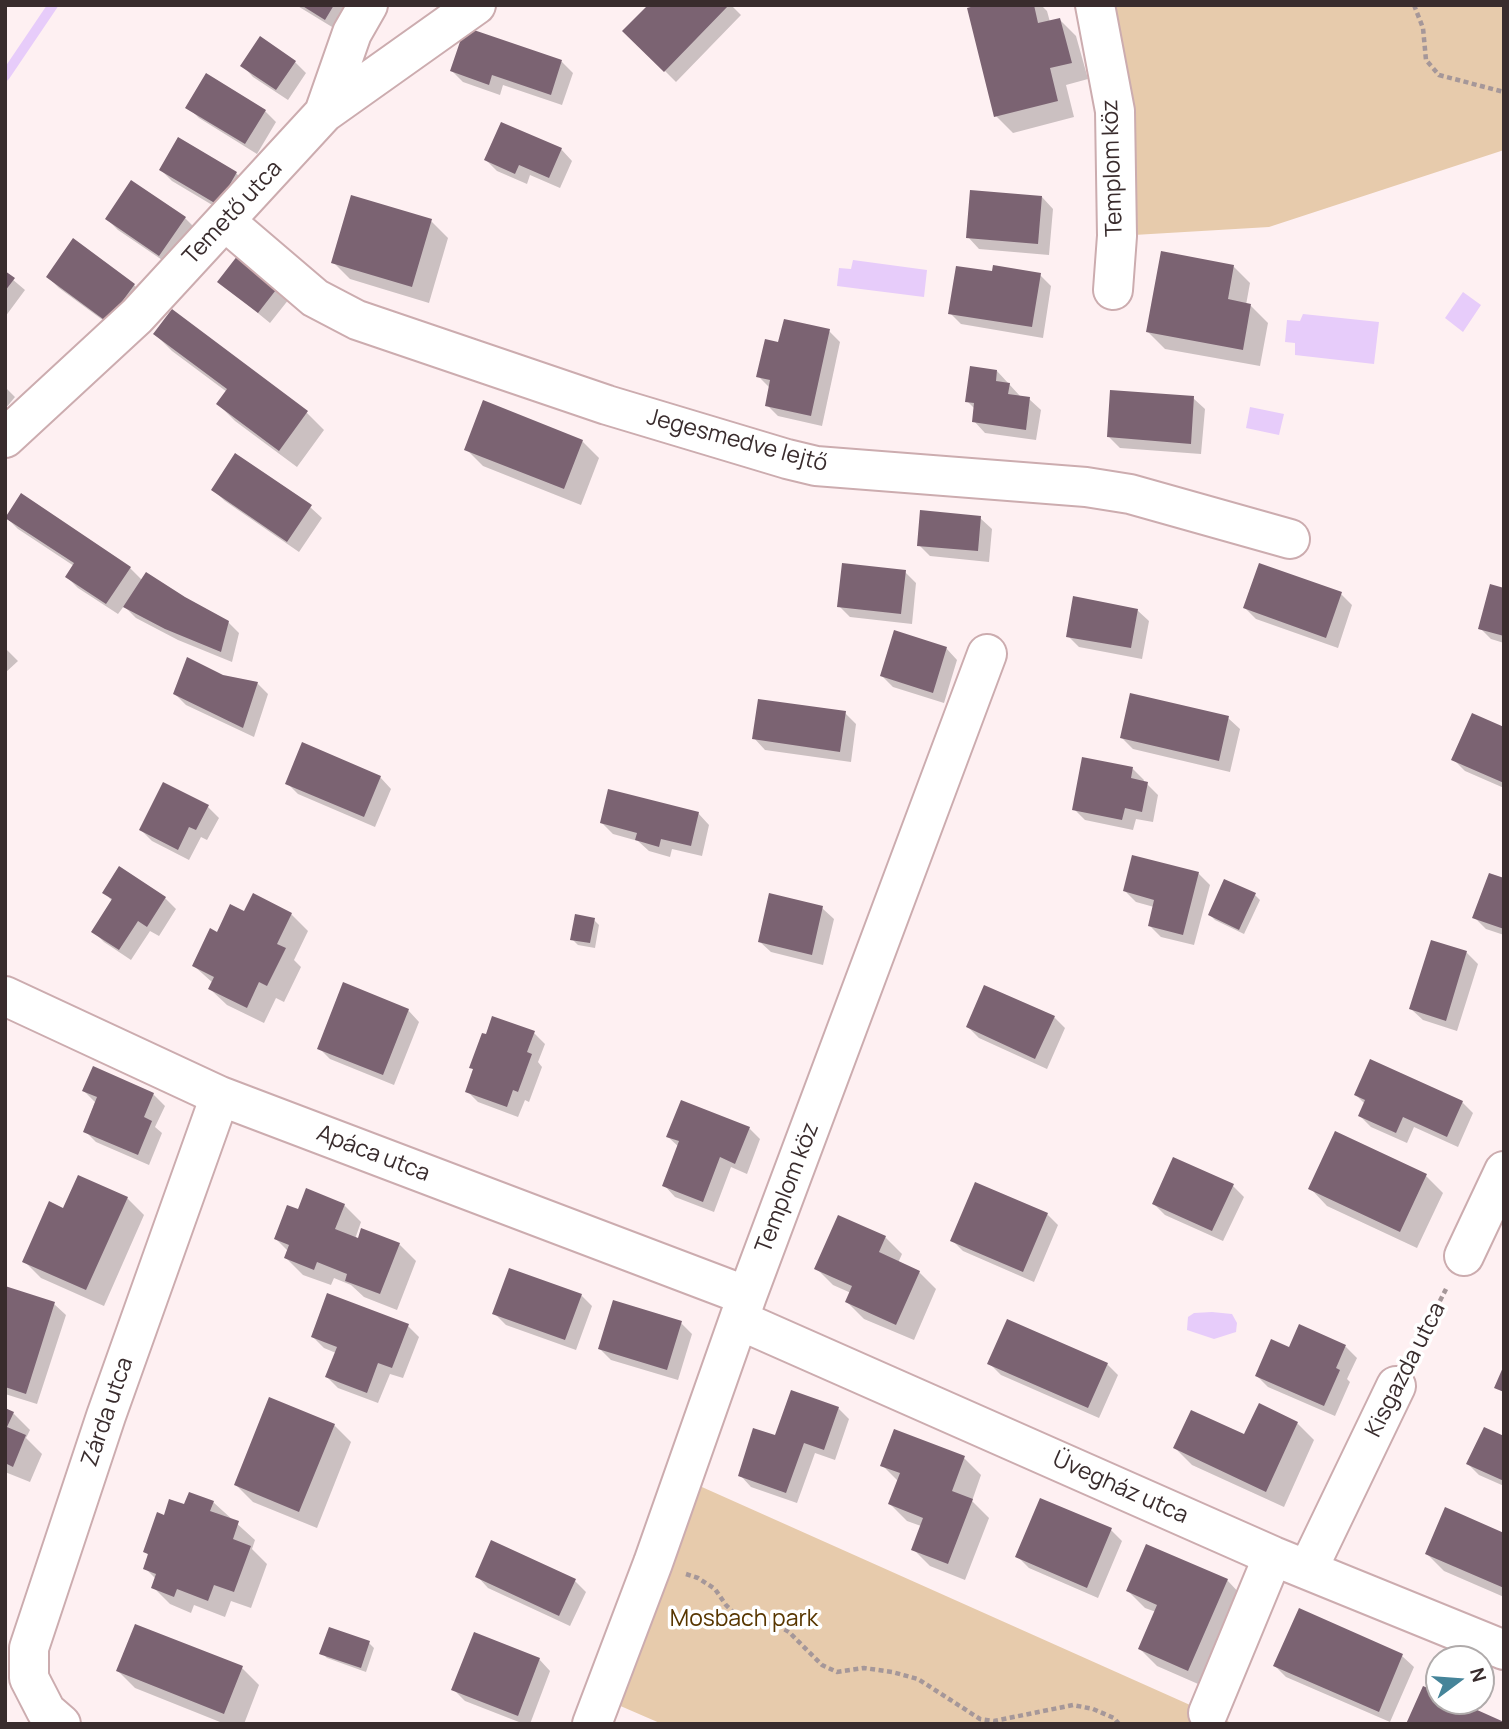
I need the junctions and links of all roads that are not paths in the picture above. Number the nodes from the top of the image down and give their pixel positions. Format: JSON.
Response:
{"nodes":[{"id":1,"x":368,"y":5,"type":"edge"},
{"id":2,"x":476,"y":5,"type":"edge"},
{"id":3,"x":1095,"y":5,"type":"edge"},
{"id":4,"x":324,"y":113,"type":"junction"},
{"id":5,"x":226,"y":222,"type":"junction"},
{"id":6,"x":1112,"y":290,"type":"dead end"},
{"id":7,"x":5,"y":438,"type":"edge"},
{"id":8,"x":1290,"y":539,"type":"dead end"},
{"id":9,"x":987,"y":654,"type":"dead end"},
{"id":10,"x":5,"y":996,"type":"edge"},
{"id":11,"x":220,"y":1096,"type":"junction"},
{"id":12,"x":1504,"y":1171,"type":"edge"},
{"id":13,"x":1464,"y":1256,"type":"road end"},
{"id":14,"x":743,"y":1308,"type":"junction"},
{"id":15,"x":1396,"y":1386,"type":"road end"},
{"id":16,"x":1291,"y":1562,"type":"junction"},
{"id":17,"x":1504,"y":1650,"type":"edge"},
{"id":18,"x":1208,"y":1713,"type":"dead end"},
{"id":19,"x":61,"y":1724,"type":"edge"},
{"id":20,"x":592,"y":1724,"type":"edge"}],
"edges":[{"from":1,"to":4,"type":"street"},
{"from":2,"to":4,"type":"street","name":"Temető utca"},
{"from":3,"to":6,"type":"street","name":"Templom köz"},
{"from":4,"to":5,"type":"street","name":"Temető utca"},
{"from":5,"to":7,"type":"street","name":"Temető utca"},
{"from":5,"to":8,"type":"street","name":"Jegesmedve lejtő"},
{"from":9,"to":14,"type":"street","name":"Templom köz"},
{"from":10,"to":11,"type":"street","name":"Apáca utca"},
{"from":11,"to":14,"type":"street","name":"Apáca utca"},
{"from":11,"to":19,"type":"street","name":"Zárda utca"},
{"from":12,"to":13,"type":"street"},
{"from":14,"to":16,"type":"street","name":"Üvegház utca"},
{"from":14,"to":20,"type":"street","name":"Templom köz"},
{"from":15,"to":16,"type":"street","name":"Kisgazda utca"},
{"from":16,"to":17,"type":"street","name":"Üvegház utca"},
{"from":16,"to":18,"type":"street","name":"Kisgazda utca"}]}
